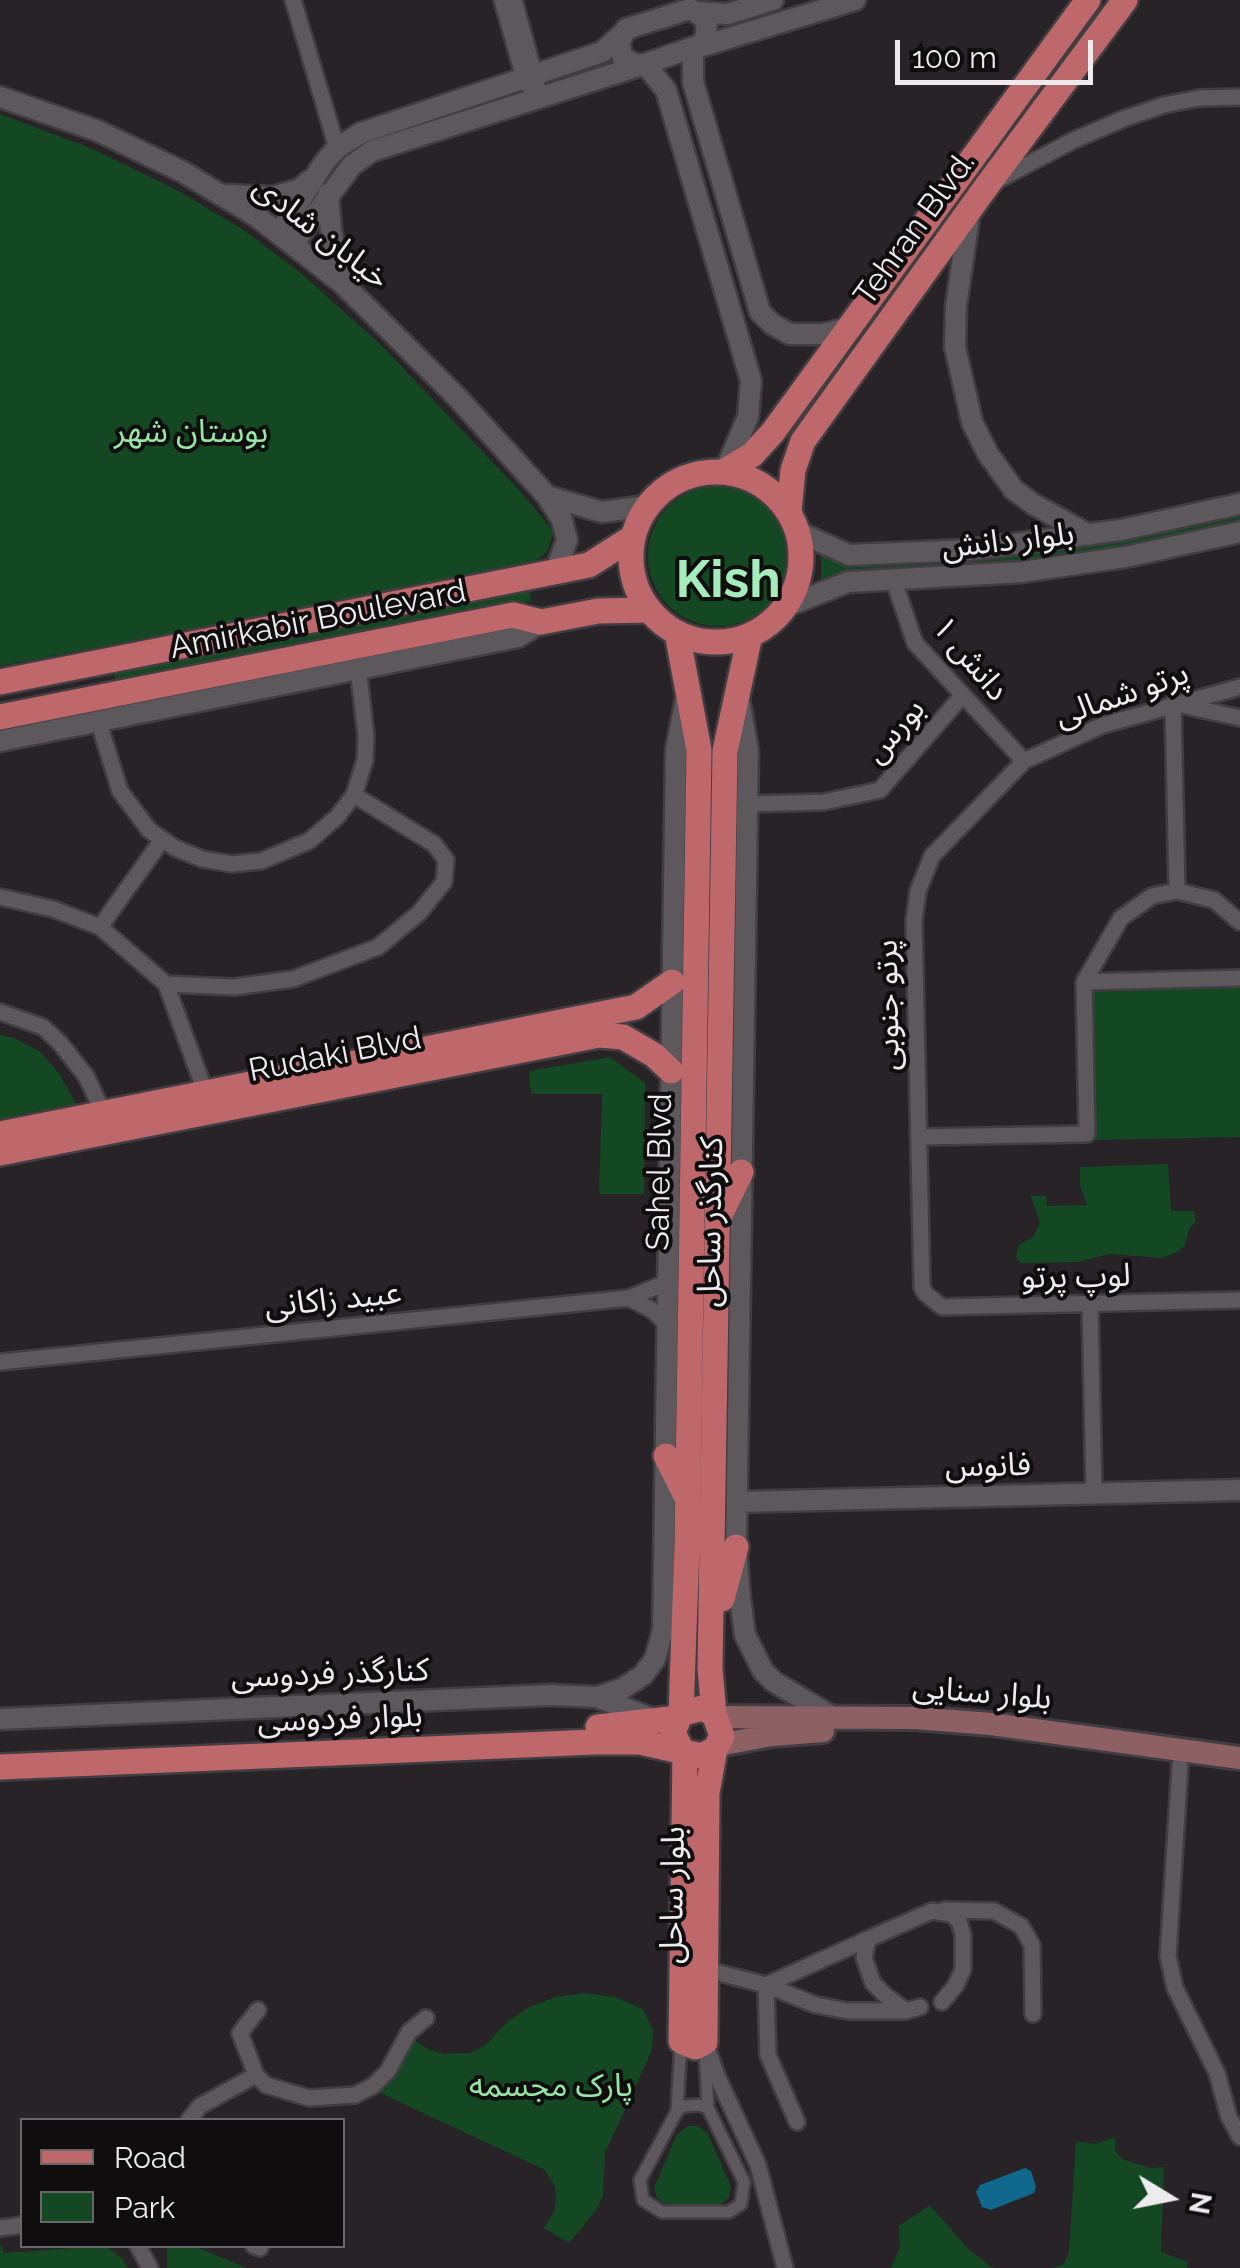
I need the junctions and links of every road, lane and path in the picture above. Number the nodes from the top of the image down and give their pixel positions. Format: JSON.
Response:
{"nodes":[{"id":1,"x":293,"y":0,"type":"edge"},
{"id":2,"x":502,"y":0,"type":"edge"},
{"id":3,"x":514,"y":0,"type":"edge"},
{"id":4,"x":774,"y":0,"type":"edge"},
{"id":5,"x":856,"y":0,"type":"edge"},
{"id":6,"x":1088,"y":0,"type":"edge"},
{"id":7,"x":1126,"y":0,"type":"edge"},
{"id":8,"x":697,"y":12,"type":"junction"},
{"id":9,"x":621,"y":35,"type":"junction"},
{"id":10,"x":694,"y":49,"type":"junction"},
{"id":11,"x":645,"y":64,"type":"junction"},
{"id":12,"x":530,"y":76,"type":"junction"},
{"id":13,"x":0,"y":97,"type":"edge"},
{"id":14,"x":1240,"y":97,"type":"edge"},
{"id":15,"x":537,"y":98,"type":"junction"},
{"id":16,"x":337,"y":148,"type":"junction"},
{"id":17,"x":311,"y":180,"type":"junction"},
{"id":18,"x":222,"y":194,"type":"junction"},
{"id":19,"x":328,"y":194,"type":"junction"},
{"id":20,"x":978,"y":197,"type":"junction"},
{"id":21,"x":307,"y":208,"type":"junction"},
{"id":22,"x":286,"y":238,"type":"junction"},
{"id":23,"x":342,"y":283,"type":"junction"},
{"id":24,"x":851,"y":327,"type":"junction"},
{"id":25,"x":725,"y":472,"type":"junction"},
{"id":26,"x":548,"y":496,"type":"junction"},
{"id":27,"x":1240,"y":504,"type":"edge"},
{"id":28,"x":647,"y":506,"type":"junction"},
{"id":29,"x":793,"y":522,"type":"junction"},
{"id":30,"x":1240,"y":532,"type":"edge"},
{"id":31,"x":1089,"y":535,"type":"junction"},
{"id":32,"x":633,"y":537,"type":"junction"},
{"id":33,"x":555,"y":572,"type":"junction"},
{"id":34,"x":894,"y":581,"type":"junction"},
{"id":35,"x":785,"y":607,"type":"junction"},
{"id":36,"x":649,"y":610,"type":"junction"},
{"id":37,"x":540,"y":622,"type":"junction"},
{"id":38,"x":677,"y":633,"type":"junction"},
{"id":39,"x":750,"y":635,"type":"junction"},
{"id":40,"x":358,"y":668,"type":"junction"},
{"id":41,"x":0,"y":682,"type":"edge"},
{"id":42,"x":688,"y":686,"type":"junction"},
{"id":43,"x":737,"y":687,"type":"junction"},
{"id":44,"x":1240,"y":687,"type":"edge"},
{"id":45,"x":962,"y":696,"type":"junction"},
{"id":46,"x":69,"y":703,"type":"junction"},
{"id":47,"x":1174,"y":703,"type":"junction"},
{"id":48,"x":0,"y":716,"type":"edge"},
{"id":49,"x":1240,"y":718,"type":"edge"},
{"id":50,"x":98,"y":720,"type":"junction"},
{"id":51,"x":0,"y":741,"type":"edge"},
{"id":52,"x":1024,"y":762,"type":"junction"},
{"id":53,"x":354,"y":796,"type":"junction"},
{"id":54,"x":747,"y":804,"type":"junction"},
{"id":55,"x":162,"y":840,"type":"junction"},
{"id":56,"x":1177,"y":891,"type":"junction"},
{"id":57,"x":0,"y":897,"type":"edge"},
{"id":58,"x":1240,"y":922,"type":"edge"},
{"id":59,"x":100,"y":927,"type":"junction"},
{"id":60,"x":1240,"y":978,"type":"edge"},
{"id":61,"x":672,"y":982,"type":"junction"},
{"id":62,"x":1084,"y":982,"type":"junction"},
{"id":63,"x":166,"y":984,"type":"junction"},
{"id":64,"x":626,"y":1009,"type":"junction"},
{"id":65,"x":0,"y":1012,"type":"edge"},
{"id":66,"x":622,"y":1037,"type":"junction"},
{"id":67,"x":671,"y":1071,"type":"junction"},
{"id":68,"x":205,"y":1091,"type":"junction"},
{"id":69,"x":104,"y":1114,"type":"junction"},
{"id":70,"x":0,"y":1134,"type":"edge"},
{"id":71,"x":918,"y":1138,"type":"junction"},
{"id":72,"x":0,"y":1153,"type":"edge"},
{"id":73,"x":742,"y":1172,"type":"junction"},
{"id":74,"x":718,"y":1220,"type":"junction"},
{"id":75,"x":668,"y":1282,"type":"junction"},
{"id":76,"x":922,"y":1288,"type":"joint"},
{"id":77,"x":628,"y":1298,"type":"junction"},
{"id":78,"x":1240,"y":1300,"type":"edge"},
{"id":79,"x":1090,"y":1304,"type":"junction"},
{"id":80,"x":668,"y":1324,"type":"junction"},
{"id":81,"x":0,"y":1362,"type":"edge"},
{"id":82,"x":666,"y":1456,"type":"junction"},
{"id":83,"x":1240,"y":1490,"type":"edge"},
{"id":84,"x":1094,"y":1494,"type":"junction"},
{"id":85,"x":688,"y":1499,"type":"junction"},
{"id":86,"x":736,"y":1502,"type":"junction"},
{"id":87,"x":736,"y":1547,"type":"junction"},
{"id":88,"x":664,"y":1589,"type":"junction"},
{"id":89,"x":684,"y":1628,"type":"junction"},
{"id":90,"x":712,"y":1638,"type":"junction"},
{"id":91,"x":597,"y":1697,"type":"junction"},
{"id":92,"x":716,"y":1716,"type":"junction"},
{"id":93,"x":833,"y":1716,"type":"junction"},
{"id":94,"x":672,"y":1717,"type":"junction"},
{"id":95,"x":0,"y":1718,"type":"edge"},
{"id":96,"x":716,"y":1747,"type":"junction"},
{"id":97,"x":0,"y":1751,"type":"edge"},
{"id":98,"x":684,"y":1752,"type":"junction"},
{"id":99,"x":1240,"y":1758,"type":"edge"},
{"id":100,"x":1180,"y":1764,"type":"junction"},
{"id":101,"x":0,"y":1767,"type":"edge"},
{"id":102,"x":1240,"y":1773,"type":"edge"},
{"id":103,"x":932,"y":1911,"type":"junction"},
{"id":104,"x":868,"y":1939,"type":"junction"},
{"id":105,"x":704,"y":1969,"type":"junction"},
{"id":106,"x":766,"y":1984,"type":"junction"},
{"id":107,"x":942,"y":2002,"type":"dead end"},
{"id":108,"x":258,"y":2010,"type":"dead end"},
{"id":109,"x":1033,"y":2014,"type":"dead end"},
{"id":110,"x":426,"y":2018,"type":"dead end"},
{"id":111,"x":693,"y":2042,"type":"junction"},
{"id":112,"x":256,"y":2075,"type":"junction"},
{"id":113,"x":708,"y":2108,"type":"junction"},
{"id":114,"x":677,"y":2111,"type":"junction"},
{"id":115,"x":190,"y":2118,"type":"edge"},
{"id":116,"x":797,"y":2122,"type":"dead end"},
{"id":117,"x":1240,"y":2137,"type":"edge"},
{"id":118,"x":786,"y":2268,"type":"edge"}],
"edges":[{"from":1,"to":16,"type":"street"},
{"from":2,"to":12,"type":"street"},
{"from":3,"to":12,"type":"street"},
{"from":4,"to":8,"type":"street"},
{"from":5,"to":10,"type":"street"},
{"from":6,"to":24,"type":"main road","name":"Tehran Blvd."},
{"from":7,"to":20,"type":"main road","name":"Tehran Blvd."},
{"from":8,"to":9,"type":"street"},
{"from":8,"to":10,"type":"street"},
{"from":9,"to":11,"type":"street"},
{"from":9,"to":12,"type":"street"},
{"from":10,"to":11,"type":"street"},
{"from":10,"to":24,"type":"street"},
{"from":11,"to":15,"type":"street"},
{"from":11,"to":25,"type":"street"},
{"from":12,"to":15,"type":"street"},
{"from":12,"to":16,"type":"street"},
{"from":13,"to":18,"type":"street","name":"خیابان شادی"},
{"from":14,"to":20,"type":"street"},
{"from":15,"to":19,"type":"street"},
{"from":16,"to":17,"type":"street"},
{"from":17,"to":18,"type":"street"},
{"from":17,"to":21,"type":"street"},
{"from":18,"to":22,"type":"street","name":"خیابان شادی"},
{"from":19,"to":21,"type":"street"},
{"from":19,"to":23,"type":"street"},
{"from":20,"to":29,"type":"main road","name":"Tehran Blvd."},
{"from":20,"to":31,"type":"street","name":"بلوار دانش"},
{"from":21,"to":22,"type":"street"},
{"from":22,"to":23,"type":"street","name":"خیابان شادی"},
{"from":23,"to":26,"type":"street","name":"خیابان شادی"},
{"from":24,"to":25,"type":"main road","name":"Tehran Blvd."},
{"from":25,"to":28,"type":"main road"},
{"from":25,"to":29,"type":"main road"},
{"from":26,"to":28,"type":"street"},
{"from":26,"to":33,"type":"street","name":"خیابان شادی"},
{"from":27,"to":31,"type":"street","name":"بلوار دانش"},
{"from":28,"to":32,"type":"main road"},
{"from":29,"to":31,"type":"street","name":"بلوار دانش"},
{"from":29,"to":35,"type":"main road"},
{"from":30,"to":34,"type":"street","name":"بلوار دانش"},
{"from":32,"to":33,"type":"main road","name":"Amirkabir Boulevard"},
{"from":32,"to":36,"type":"main road"},
{"from":33,"to":41,"type":"main road","name":"Amirkabir Boulevard"},
{"from":34,"to":35,"type":"street","name":"بلوار دانش"},
{"from":34,"to":45,"type":"street","name":"دانش ۱"},
{"from":35,"to":39,"type":"main road"},
{"from":36,"to":37,"type":"main road","name":"Amirkabir Boulevard"},
{"from":36,"to":38,"type":"main road"},
{"from":37,"to":40,"type":"street"},
{"from":37,"to":46,"type":"main road","name":"Amirkabir Boulevard"},
{"from":38,"to":39,"type":"main road"},
{"from":38,"to":42,"type":"main road","name":"Sahel Blvd"},
{"from":39,"to":43,"type":"main road","name":"Sahel Blvd"},
{"from":40,"to":50,"type":"street"},
{"from":40,"to":53,"type":"street"},
{"from":42,"to":61,"type":"street","name":"کنارگذر ساحل"},
{"from":42,"to":85,"type":"main road","name":"Sahel Blvd"},
{"from":43,"to":54,"type":"street","name":"کنارگذر ساحل"},
{"from":43,"to":74,"type":"main road","name":"Sahel Blvd"},
{"from":44,"to":47,"type":"street","name":"پرتو شمالی"},
{"from":45,"to":52,"type":"street","name":"دانش ۱"},
{"from":45,"to":54,"type":"street","name":"بورس"},
{"from":46,"to":48,"type":"main road","name":"Amirkabir Boulevard"},
{"from":46,"to":50,"type":"main road"},
{"from":47,"to":49,"type":"street"},
{"from":47,"to":52,"type":"street","name":"پرتو شمالی"},
{"from":47,"to":56,"type":"street"},
{"from":50,"to":51,"type":"street"},
{"from":50,"to":55,"type":"street"},
{"from":52,"to":71,"type":"street","name":"پرتو جنوبی"},
{"from":53,"to":55,"type":"street"},
{"from":53,"to":63,"type":"street"},
{"from":54,"to":73,"type":"street","name":"کنارگذر ساحل"},
{"from":55,"to":59,"type":"street"},
{"from":56,"to":58,"type":"street"},
{"from":56,"to":62,"type":"street"},
{"from":57,"to":59,"type":"street"},
{"from":59,"to":63,"type":"street"},
{"from":60,"to":62,"type":"street"},
{"from":61,"to":64,"type":"main road","name":"Rudaki Blvd"},
{"from":61,"to":67,"type":"street","name":"کنارگذر ساحل"},
{"from":62,"to":71,"type":"street"},
{"from":63,"to":68,"type":"street"},
{"from":64,"to":66,"type":"main road"},
{"from":64,"to":68,"type":"main road","name":"Rudaki Blvd"},
{"from":65,"to":69,"type":"street"},
{"from":66,"to":67,"type":"main road"},
{"from":66,"to":72,"type":"main road","name":"Rudaki Blvd"},
{"from":67,"to":75,"type":"street","name":"کنارگذر ساحل"},
{"from":68,"to":69,"type":"main road","name":"Rudaki Blvd"},
{"from":69,"to":70,"type":"main road","name":"Rudaki Blvd"},
{"from":71,"to":76,"type":"street","name":"پرتو جنوبی"},
{"from":73,"to":74,"type":"main road"},
{"from":73,"to":86,"type":"street","name":"کنارگذر ساحل"},
{"from":74,"to":90,"type":"main road","name":"Sahel Blvd"},
{"from":75,"to":77,"type":"street","name":"عبید زاکانی"},
{"from":75,"to":80,"type":"street","name":"کنارگذر ساحل"},
{"from":76,"to":79,"type":"street","name":"لوپ پرتو"},
{"from":77,"to":80,"type":"street"},
{"from":77,"to":81,"type":"street","name":"عبید زاکانی"},
{"from":78,"to":79,"type":"street","name":"لوپ پرتو"},
{"from":79,"to":84,"type":"street"},
{"from":80,"to":82,"type":"street","name":"کنارگذر ساحل"},
{"from":82,"to":85,"type":"main road"},
{"from":82,"to":88,"type":"street","name":"کنارگذر ساحل"},
{"from":83,"to":84,"type":"street","name":"فانوس"},
{"from":84,"to":86,"type":"street","name":"فانوس"},
{"from":85,"to":89,"type":"main road","name":"Sahel Blvd"},
{"from":86,"to":87,"type":"street","name":"کنارگذر ساحل"},
{"from":87,"to":90,"type":"main road"},
{"from":87,"to":93,"type":"street","name":"کنارگذر ساحل"},
{"from":88,"to":89,"type":"main road"},
{"from":88,"to":91,"type":"street","name":"کنارگذر ساحل"},
{"from":89,"to":94,"type":"main road","name":"Sahel Blvd"},
{"from":90,"to":92,"type":"main road","name":"Sahel Blvd"},
{"from":91,"to":94,"type":"street","name":"کنارگذر فردوسی"},
{"from":91,"to":95,"type":"street","name":"کنارگذر فردوسی"},
{"from":92,"to":93,"type":"main road","name":"بلوار سنایی"},
{"from":92,"to":94,"type":"main road"},
{"from":92,"to":96,"type":"main road"},
{"from":93,"to":99,"type":"main road","name":"بلوار سنایی"},
{"from":94,"to":97,"type":"main road","name":"بلوار فردوسی"},
{"from":94,"to":98,"type":"main road"},
{"from":96,"to":98,"type":"main road"},
{"from":96,"to":100,"type":"main road","name":"بلوار سنایی"},
{"from":96,"to":105,"type":"main road","name":"بلوار ساحل"},
{"from":98,"to":101,"type":"main road","name":"بلوار فردوسی"},
{"from":98,"to":111,"type":"main road","name":"بلوار ساحل"},
{"from":100,"to":102,"type":"main road","name":"بلوار سنایی"},
{"from":100,"to":117,"type":"street"},
{"from":103,"to":104,"type":"street"},
{"from":103,"to":107,"type":"street"},
{"from":103,"to":109,"type":"street"},
{"from":104,"to":106,"type":"street"},
{"from":104,"to":106,"type":"street"},
{"from":105,"to":106,"type":"street"},
{"from":105,"to":111,"type":"main road","name":"بلوار ساحل"},
{"from":106,"to":116,"type":"street"},
{"from":108,"to":112,"type":"street"},
{"from":110,"to":112,"type":"street"},
{"from":111,"to":113,"type":"street"},
{"from":111,"to":114,"type":"street"},
{"from":111,"to":118,"type":"street"},
{"from":112,"to":115,"type":"street"},
{"from":113,"to":114,"type":"street"},
{"from":113,"to":114,"type":"street"}]}
